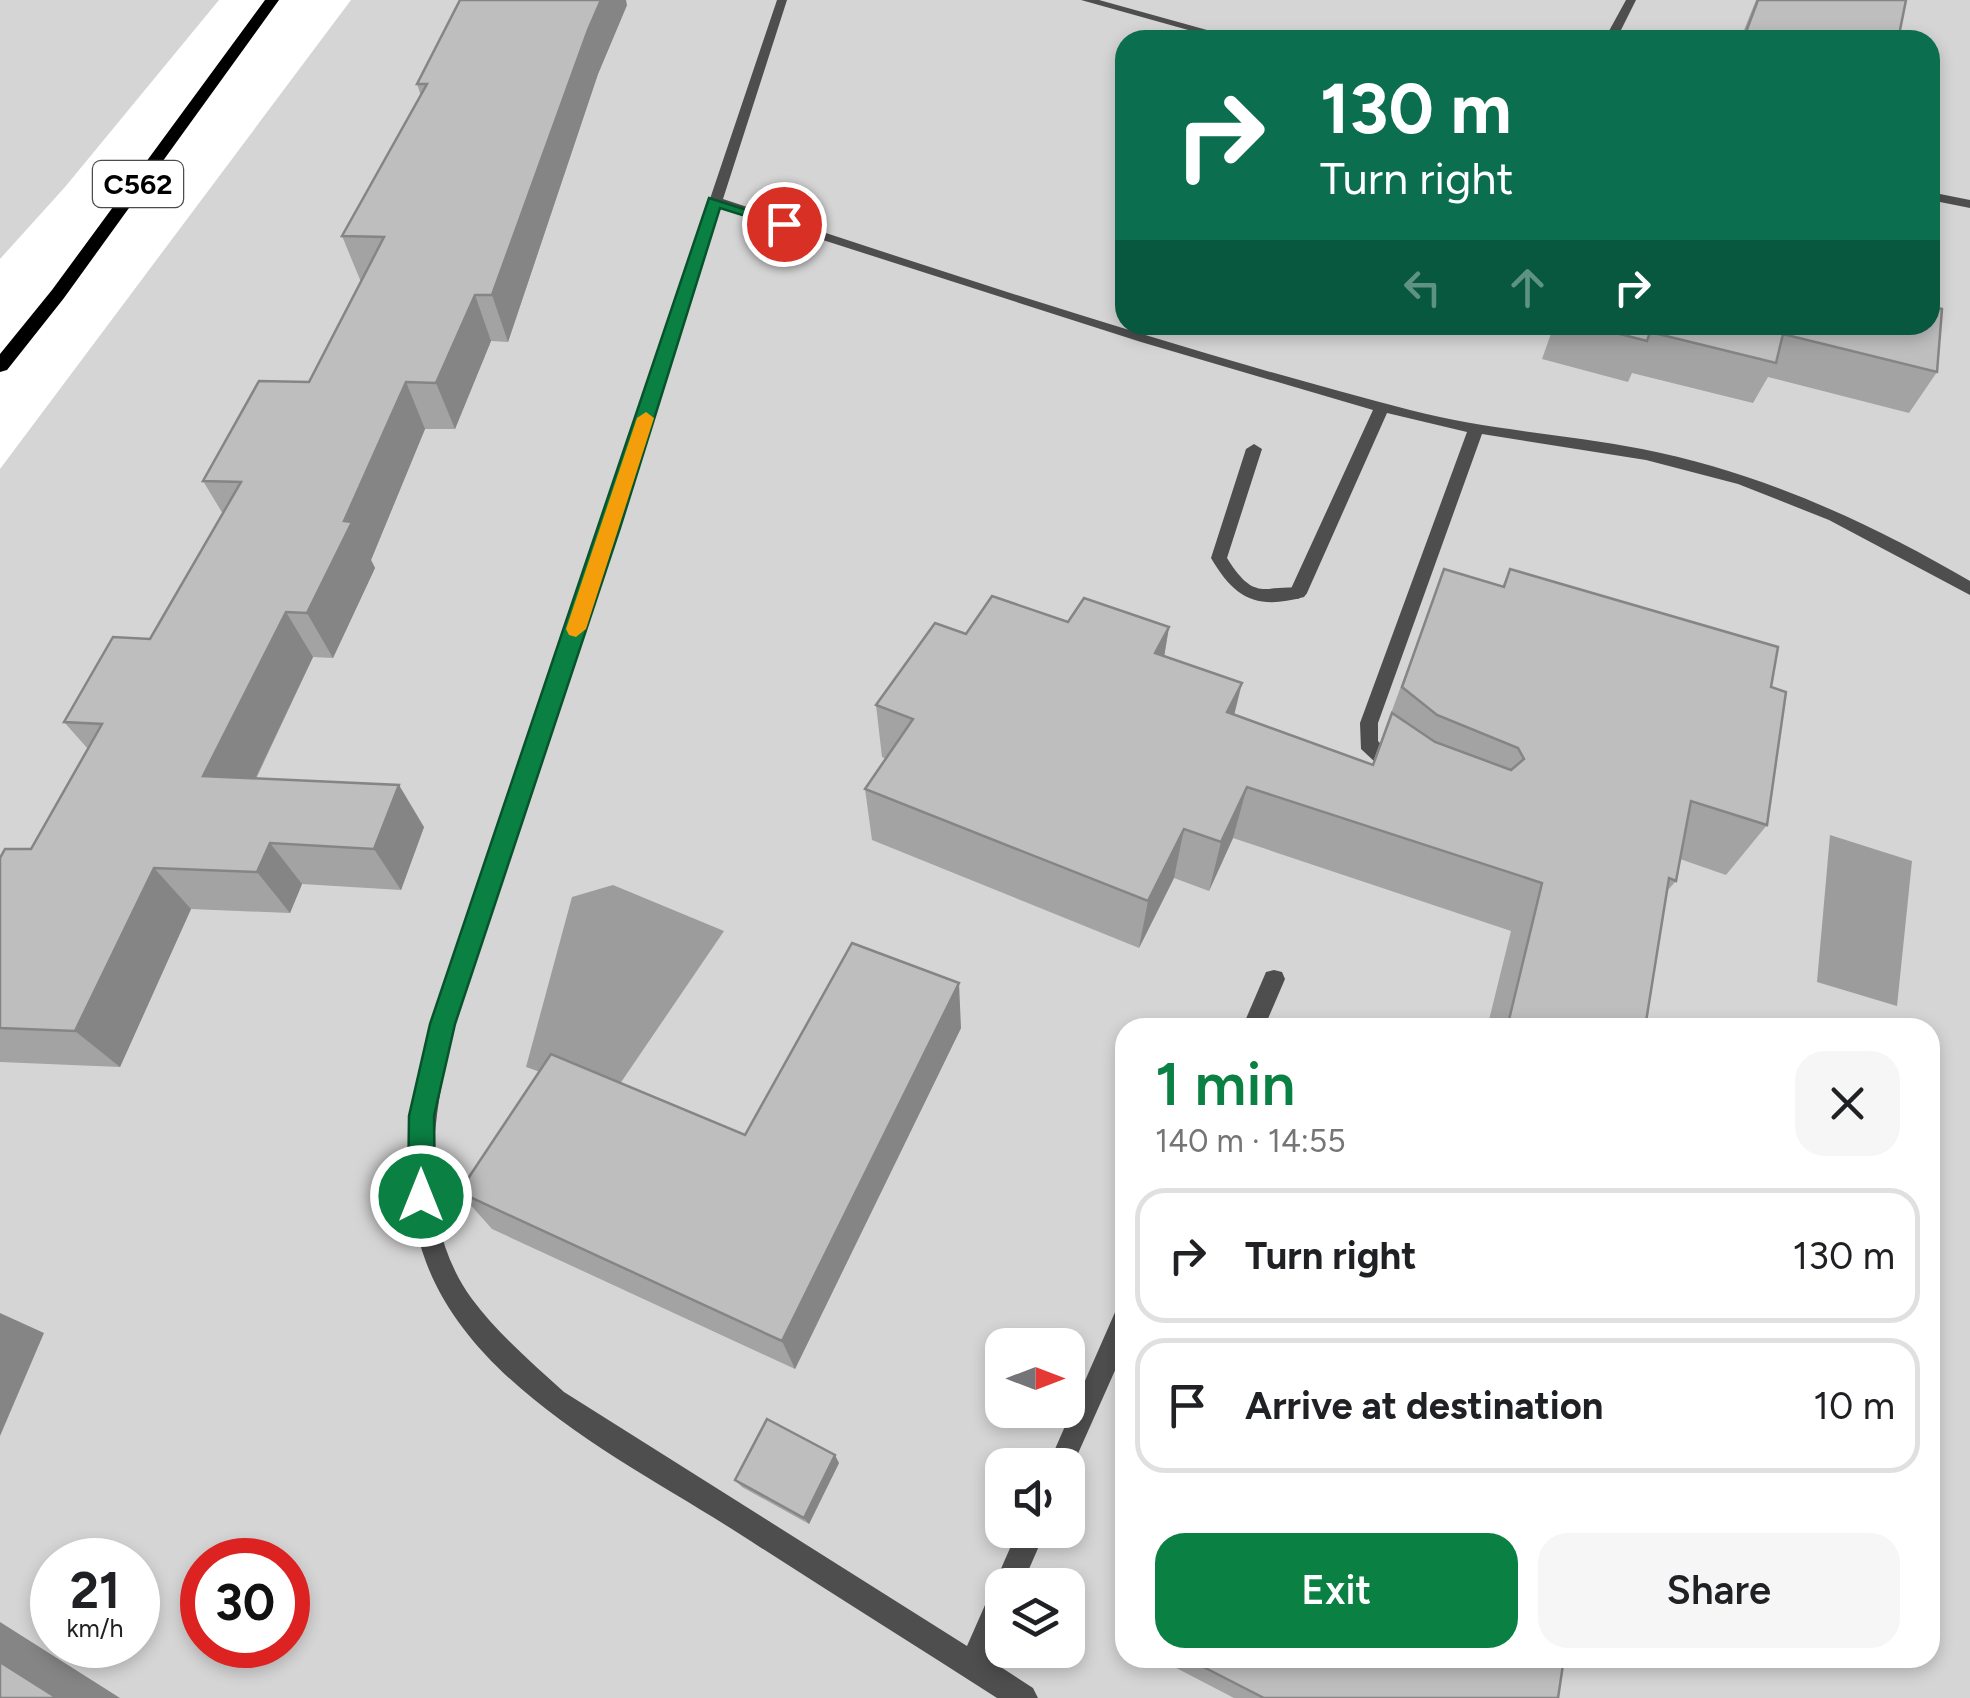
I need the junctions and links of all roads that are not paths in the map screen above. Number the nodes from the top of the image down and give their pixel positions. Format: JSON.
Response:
{"nodes":[{"id":1,"x":272,"y":0,"type":"edge"},
{"id":2,"x":782,"y":0,"type":"edge"},
{"id":3,"x":1086,"y":0,"type":"edge"},
{"id":4,"x":1631,"y":0,"type":"edge"},
{"id":5,"x":1199,"y":30,"type":"edge"},
{"id":6,"x":1615,"y":30,"type":"edge"},
{"id":7,"x":1940,"y":198,"type":"edge"},
{"id":8,"x":714,"y":201,"type":"junction"},
{"id":9,"x":1970,"y":204,"type":"edge"},
{"id":10,"x":1115,"y":328,"type":"edge"},
{"id":11,"x":1138,"y":335,"type":"edge"},
{"id":12,"x":0,"y":366,"type":"edge"},
{"id":13,"x":1382,"y":407,"type":"junction"},
{"id":14,"x":1475,"y":432,"type":"junction"},
{"id":15,"x":1254,"y":449,"type":"dead end"},
{"id":16,"x":1970,"y":589,"type":"edge"},
{"id":17,"x":1409,"y":778,"type":"edge"},
{"id":18,"x":1274,"y":979,"type":"dead end"},
{"id":19,"x":1257,"y":1018,"type":"edge"},
{"id":20,"x":1115,"y":1342,"type":"edge"},
{"id":21,"x":1068,"y":1448,"type":"edge"},
{"id":22,"x":985,"y":1637,"type":"edge"},
{"id":23,"x":972,"y":1666,"type":"junction"},
{"id":24,"x":1023,"y":1698,"type":"edge"}],
"edges":[{"from":1,"to":12,"type":"main road","number":"C562"},
{"from":2,"to":8,"type":"street"},
{"from":3,"to":5,"type":"street"},
{"from":4,"to":6,"type":"street"},
{"from":7,"to":9,"type":"street"},
{"from":8,"to":10,"type":"street"},
{"from":8,"to":23,"type":"street"},
{"from":11,"to":13,"type":"street"},
{"from":13,"to":14,"type":"street"},
{"from":13,"to":15,"type":"street"},
{"from":14,"to":16,"type":"street"},
{"from":14,"to":17,"type":"street"},
{"from":18,"to":19,"type":"street"},
{"from":20,"to":21,"type":"street"},
{"from":22,"to":23,"type":"street"},
{"from":23,"to":24,"type":"street"}]}
